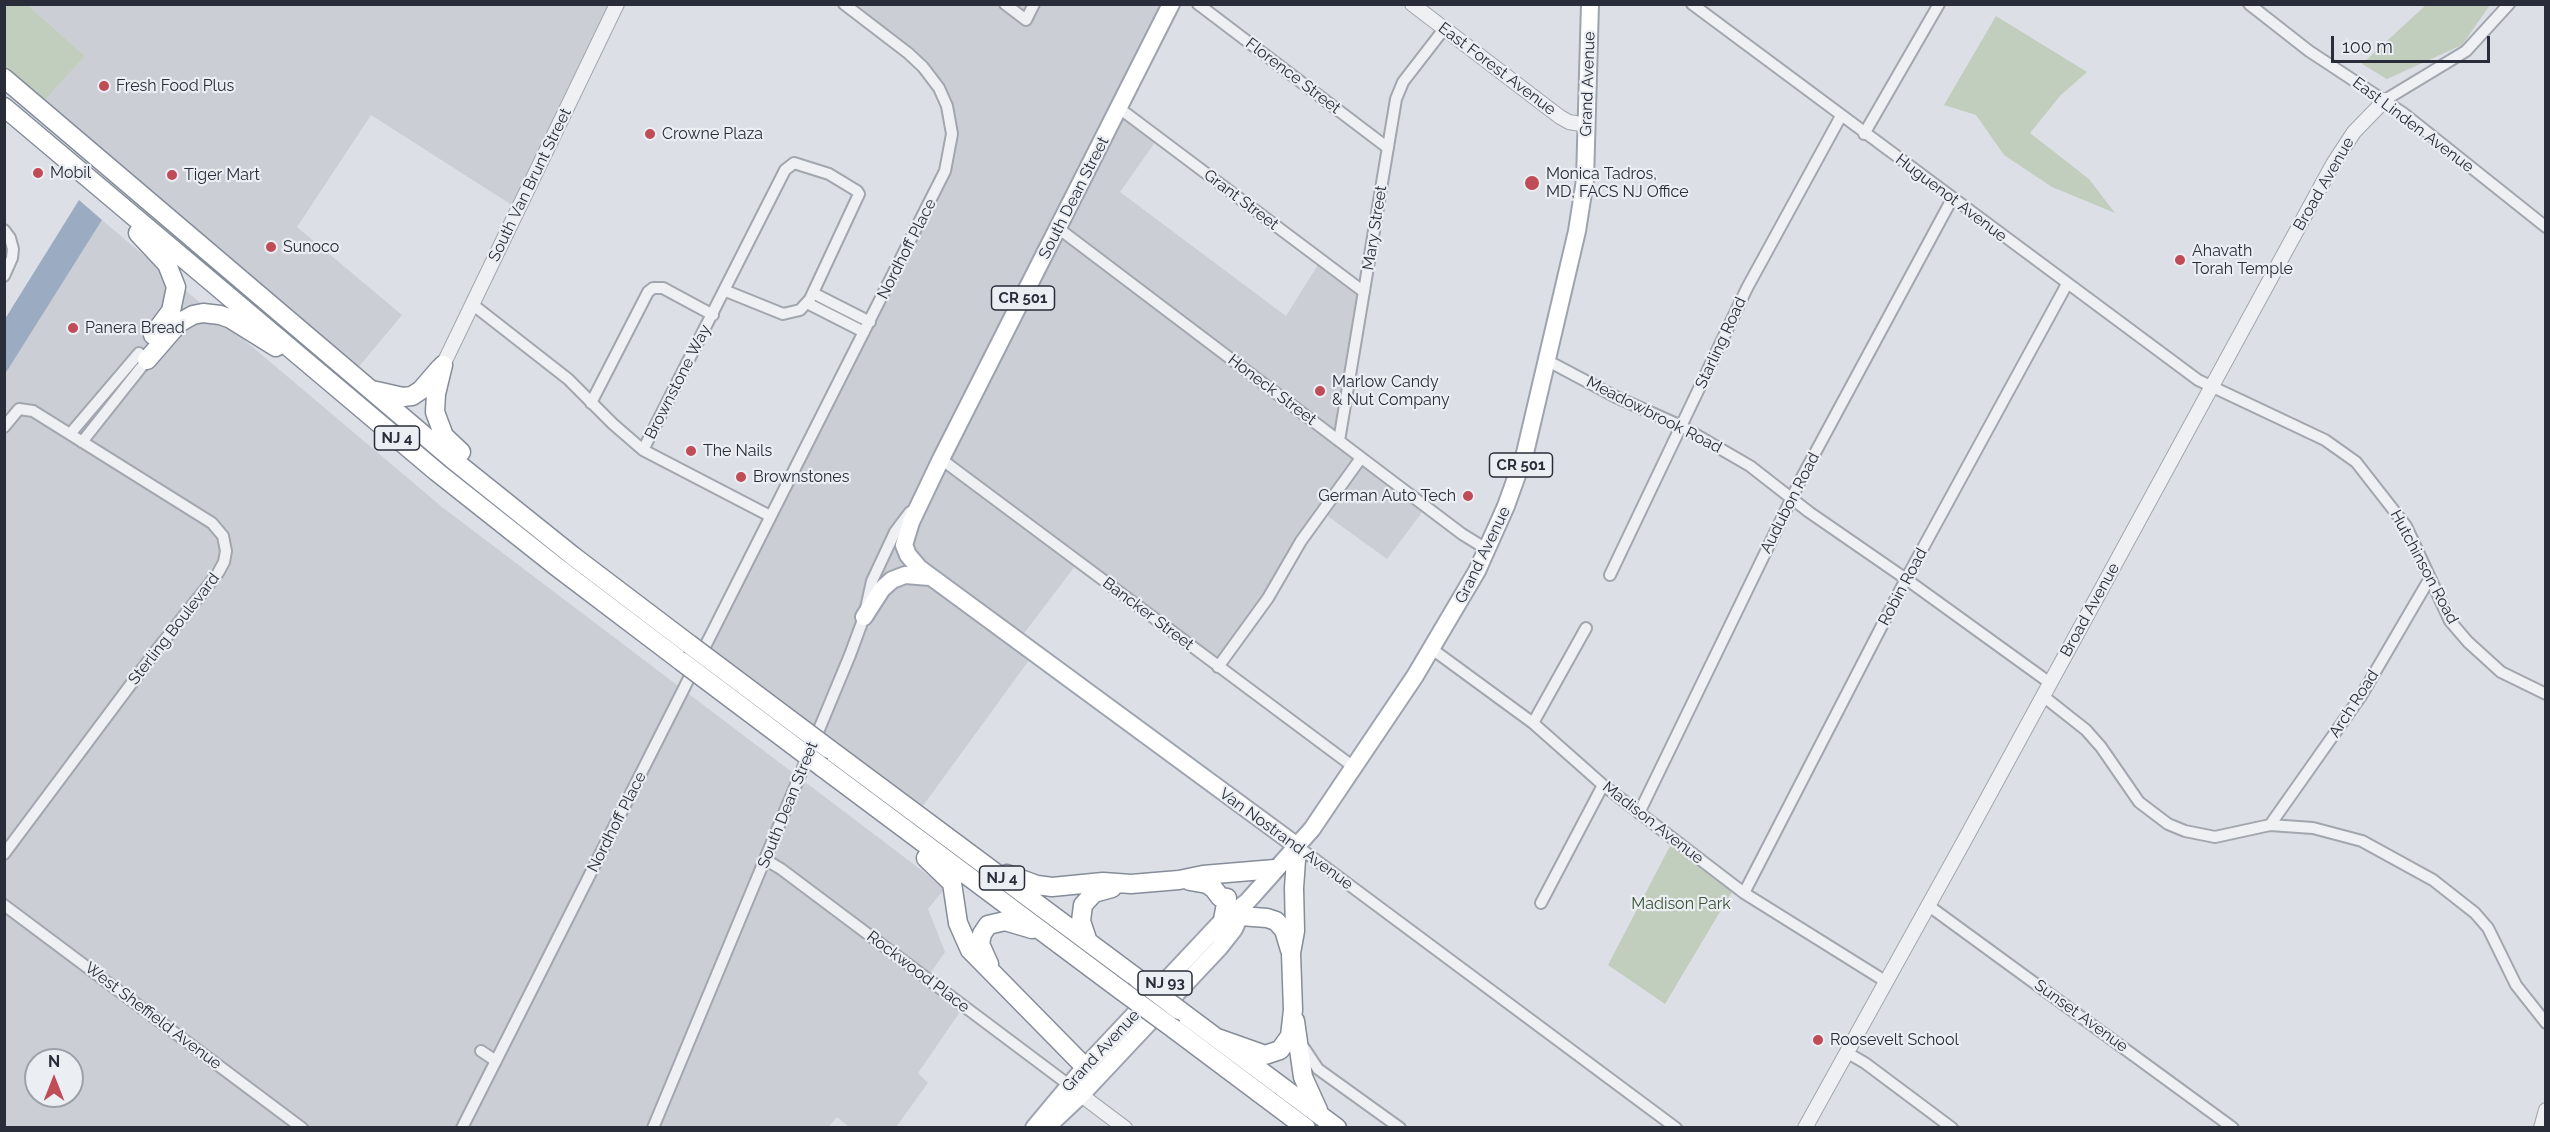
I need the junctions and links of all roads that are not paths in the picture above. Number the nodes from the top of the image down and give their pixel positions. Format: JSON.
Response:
{"nodes":[{"id":1,"x":617,"y":4,"type":"edge"},
{"id":2,"x":844,"y":4,"type":"edge"},
{"id":3,"x":1005,"y":4,"type":"edge"},
{"id":4,"x":1034,"y":4,"type":"edge"},
{"id":5,"x":1171,"y":4,"type":"edge"},
{"id":6,"x":1198,"y":4,"type":"edge"},
{"id":7,"x":1412,"y":4,"type":"edge"},
{"id":8,"x":1590,"y":4,"type":"edge"},
{"id":9,"x":1692,"y":4,"type":"edge"},
{"id":10,"x":1939,"y":4,"type":"edge"},
{"id":11,"x":2249,"y":4,"type":"edge"},
{"id":12,"x":2509,"y":4,"type":"edge"},
{"id":13,"x":1444,"y":29,"type":"junction"},
{"id":14,"x":4,"y":78,"type":"edge"},
{"id":15,"x":2385,"y":100,"type":"junction"},
{"id":16,"x":1119,"y":108,"type":"junction"},
{"id":17,"x":8,"y":116,"type":"edge"},
{"id":18,"x":1841,"y":116,"type":"junction"},
{"id":19,"x":1587,"y":125,"type":"junction"},
{"id":20,"x":1864,"y":134,"type":"junction"},
{"id":21,"x":1388,"y":148,"type":"junction"},
{"id":22,"x":1953,"y":199,"type":"junction"},
{"id":23,"x":117,"y":204,"type":"junction"},
{"id":24,"x":2546,"y":227,"type":"edge"},
{"id":25,"x":1059,"y":228,"type":"junction"},
{"id":26,"x":4,"y":230,"type":"edge"},
{"id":27,"x":4,"y":276,"type":"edge"},
{"id":28,"x":2067,"y":284,"type":"junction"},
{"id":29,"x":726,"y":291,"type":"junction"},
{"id":30,"x":1364,"y":292,"type":"junction"},
{"id":31,"x":813,"y":293,"type":"junction"},
{"id":32,"x":807,"y":303,"type":"junction"},
{"id":33,"x":472,"y":304,"type":"junction"},
{"id":34,"x":713,"y":315,"type":"junction"},
{"id":35,"x":867,"y":327,"type":"junction"},
{"id":36,"x":143,"y":356,"type":"junction"},
{"id":37,"x":1548,"y":361,"type":"junction"},
{"id":38,"x":443,"y":365,"type":"junction"},
{"id":39,"x":313,"y":367,"type":"junction"},
{"id":40,"x":2212,"y":388,"type":"junction"},
{"id":41,"x":369,"y":389,"type":"junction"},
{"id":42,"x":591,"y":403,"type":"junction"},
{"id":43,"x":1681,"y":426,"type":"junction"},
{"id":44,"x":4,"y":427,"type":"edge"},
{"id":45,"x":70,"y":434,"type":"junction"},
{"id":46,"x":1339,"y":441,"type":"junction"},
{"id":47,"x":82,"y":442,"type":"junction"},
{"id":48,"x":643,"y":450,"type":"junction"},
{"id":49,"x":1361,"y":458,"type":"junction"},
{"id":50,"x":941,"y":459,"type":"junction"},
{"id":51,"x":928,"y":487,"type":"junction"},
{"id":52,"x":1792,"y":499,"type":"junction"},
{"id":53,"x":513,"y":508,"type":"junction"},
{"id":54,"x":770,"y":516,"type":"junction"},
{"id":55,"x":904,"y":545,"type":"joint"},
{"id":56,"x":1488,"y":550,"type":"junction"},
{"id":57,"x":1610,"y":574,"type":"dead end"},
{"id":58,"x":932,"y":577,"type":"junction"},
{"id":59,"x":2430,"y":578,"type":"junction"},
{"id":60,"x":1906,"y":579,"type":"junction"},
{"id":61,"x":864,"y":617,"type":"junction"},
{"id":62,"x":1586,"y":628,"type":"dead end"},
{"id":63,"x":1432,"y":649,"type":"junction"},
{"id":64,"x":1218,"y":667,"type":"junction"},
{"id":65,"x":2050,"y":683,"type":"junction"},
{"id":66,"x":2546,"y":694,"type":"edge"},
{"id":67,"x":2043,"y":696,"type":"junction"},
{"id":68,"x":1533,"y":723,"type":"junction"},
{"id":69,"x":1354,"y":768,"type":"junction"},
{"id":70,"x":1603,"y":785,"type":"junction"},
{"id":71,"x":1639,"y":813,"type":"junction"},
{"id":72,"x":887,"y":815,"type":"junction"},
{"id":73,"x":2270,"y":825,"type":"junction"},
{"id":74,"x":1297,"y":846,"type":"junction"},
{"id":75,"x":4,"y":854,"type":"edge"},
{"id":76,"x":766,"y":860,"type":"junction"},
{"id":77,"x":983,"y":864,"type":"junction"},
{"id":78,"x":1275,"y":869,"type":"junction"},
{"id":79,"x":1179,"y":880,"type":"junction"},
{"id":80,"x":1131,"y":884,"type":"junction"},
{"id":81,"x":1744,"y":893,"type":"junction"},
{"id":82,"x":1541,"y":903,"type":"dead end"},
{"id":83,"x":4,"y":906,"type":"edge"},
{"id":84,"x":1929,"y":906,"type":"junction"},
{"id":85,"x":1236,"y":913,"type":"junction"},
{"id":86,"x":1043,"y":932,"type":"junction"},
{"id":87,"x":1088,"y":942,"type":"junction"},
{"id":88,"x":1291,"y":953,"type":"junction"},
{"id":89,"x":993,"y":971,"type":"junction"},
{"id":90,"x":1885,"y":981,"type":"junction"},
{"id":91,"x":1293,"y":1010,"type":"junction"},
{"id":92,"x":2546,"y":1023,"type":"edge"},
{"id":93,"x":1299,"y":1037,"type":"junction"},
{"id":94,"x":1217,"y":1038,"type":"junction"},
{"id":95,"x":481,"y":1051,"type":"dead end"},
{"id":96,"x":1846,"y":1052,"type":"junction"},
{"id":97,"x":496,"y":1061,"type":"junction"},
{"id":98,"x":1086,"y":1067,"type":"junction"},
{"id":99,"x":1075,"y":1090,"type":"junction"},
{"id":100,"x":2546,"y":1110,"type":"edge"},
{"id":101,"x":1322,"y":1116,"type":"junction"},
{"id":102,"x":302,"y":1128,"type":"edge"},
{"id":103,"x":462,"y":1128,"type":"edge"},
{"id":104,"x":653,"y":1128,"type":"edge"},
{"id":105,"x":1034,"y":1128,"type":"edge"},
{"id":106,"x":1046,"y":1128,"type":"edge"},
{"id":107,"x":1125,"y":1128,"type":"edge"},
{"id":108,"x":1306,"y":1128,"type":"edge"},
{"id":109,"x":1337,"y":1128,"type":"edge"},
{"id":110,"x":1400,"y":1128,"type":"edge"},
{"id":111,"x":1676,"y":1128,"type":"edge"},
{"id":112,"x":1805,"y":1128,"type":"edge"},
{"id":113,"x":1952,"y":1128,"type":"edge"},
{"id":114,"x":2233,"y":1128,"type":"edge"},
{"id":115,"x":2541,"y":1128,"type":"edge"}],
"edges":[{"from":1,"to":33,"type":"street","name":"South Van Brunt Street"},
{"from":2,"to":35,"type":"street","name":"Nordhoff Place"},
{"from":3,"to":4,"type":"street"},
{"from":5,"to":16,"type":"main road","name":"South Dean Street","number":"CR 501"},
{"from":6,"to":21,"type":"street","name":"Florence Street"},
{"from":7,"to":13,"type":"street","name":"East Forest Avenue"},
{"from":8,"to":19,"type":"main road","name":"Grand Avenue","number":"CR 501"},
{"from":9,"to":18,"type":"street","name":"Huguenot Avenue"},
{"from":10,"to":20,"type":"street"},
{"from":11,"to":15,"type":"street","name":"East Linden Avenue"},
{"from":12,"to":15,"type":"street"},
{"from":13,"to":19,"type":"street","name":"East Forest Avenue"},
{"from":13,"to":21,"type":"street","name":"Mary Street"},
{"from":14,"to":41,"type":"highway","number":"NJ 4"},
{"from":15,"to":24,"type":"street","name":"East Linden Avenue"},
{"from":15,"to":40,"type":"street","name":"Broad Avenue"},
{"from":16,"to":25,"type":"main road","name":"South Dean Street","number":"CR 501"},
{"from":16,"to":30,"type":"street","name":"Grant Street"},
{"from":17,"to":23,"type":"highway","number":"NJ 4"},
{"from":18,"to":20,"type":"street","name":"Huguenot Avenue"},
{"from":18,"to":43,"type":"street","name":"Starling Road"},
{"from":19,"to":37,"type":"main road","name":"Grand Avenue","number":"CR 501"},
{"from":20,"to":22,"type":"street","name":"Huguenot Avenue"},
{"from":21,"to":30,"type":"street","name":"Mary Street"},
{"from":22,"to":28,"type":"street","name":"Huguenot Avenue"},
{"from":22,"to":52,"type":"street","name":"Audubon Road"},
{"from":23,"to":36,"type":"highway"},
{"from":23,"to":39,"type":"highway","number":"NJ 4"},
{"from":25,"to":46,"type":"street","name":"Honeck Street"},
{"from":25,"to":50,"type":"main road","name":"South Dean Street","number":"CR 501"},
{"from":26,"to":27,"type":"street"},
{"from":28,"to":40,"type":"street","name":"Huguenot Avenue"},
{"from":28,"to":60,"type":"street","name":"Robin Road"},
{"from":29,"to":31,"type":"street","name":"Brownstone Way"},
{"from":29,"to":32,"type":"street"},
{"from":29,"to":34,"type":"street","name":"Brownstone Way"},
{"from":30,"to":46,"type":"street","name":"Mary Street"},
{"from":31,"to":32,"type":"street","name":"Brownstone Way"},
{"from":31,"to":35,"type":"street"},
{"from":32,"to":35,"type":"street"},
{"from":33,"to":38,"type":"street","name":"South Van Brunt Street"},
{"from":33,"to":42,"type":"street"},
{"from":34,"to":42,"type":"street","name":"Brownstone Way"},
{"from":34,"to":48,"type":"street","name":"Brownstone Way"},
{"from":35,"to":54,"type":"street","name":"Nordhoff Place"},
{"from":36,"to":39,"type":"highway"},
{"from":36,"to":45,"type":"street"},
{"from":36,"to":47,"type":"street"},
{"from":37,"to":43,"type":"street","name":"Meadowbrook Road"},
{"from":37,"to":56,"type":"main road","name":"Grand Avenue","number":"CR 501"},
{"from":38,"to":41,"type":"highway"},
{"from":38,"to":53,"type":"highway"},
{"from":39,"to":72,"type":"highway","number":"NJ 4","bridge":true},
{"from":40,"to":59,"type":"street","name":"Hutchinson Road"},
{"from":40,"to":65,"type":"street","name":"Broad Avenue"},
{"from":41,"to":53,"type":"highway","number":"NJ 4"},
{"from":42,"to":48,"type":"street"},
{"from":43,"to":52,"type":"street","name":"Meadowbrook Road"},
{"from":43,"to":57,"type":"street","name":"Starling Road"},
{"from":44,"to":45,"type":"street","name":"Sterling Boulevard"},
{"from":45,"to":47,"type":"street","name":"Sterling Boulevard"},
{"from":46,"to":49,"type":"street","name":"Honeck Street"},
{"from":47,"to":75,"type":"street","name":"Sterling Boulevard"},
{"from":48,"to":54,"type":"street"},
{"from":49,"to":56,"type":"street","name":"Honeck Street"},
{"from":49,"to":64,"type":"street"},
{"from":50,"to":51,"type":"main road","name":"South Dean Street","number":"CR 501"},
{"from":50,"to":64,"type":"street","name":"Bancker Street"},
{"from":51,"to":55,"type":"main road","name":"South Dean Street","number":"CR 501"},
{"from":51,"to":61,"type":"street","name":"South Dean Street"},
{"from":52,"to":60,"type":"street","name":"Meadowbrook Road"},
{"from":52,"to":71,"type":"street","name":"Audubon Road"},
{"from":53,"to":77,"type":"highway","number":"NJ 4","bridge":true},
{"from":54,"to":97,"type":"street","name":"Nordhoff Place"},
{"from":55,"to":58,"type":"main road","name":"Van Nostrand Avenue","number":"CR 501"},
{"from":56,"to":63,"type":"main road","name":"Grand Avenue","number":"CR 501"},
{"from":58,"to":61,"type":"main road"},
{"from":58,"to":74,"type":"main road","name":"Van Nostrand Avenue","number":"CR 501"},
{"from":59,"to":66,"type":"street","name":"Hutchinson Road"},
{"from":59,"to":73,"type":"street","name":"Arch Road"},
{"from":60,"to":65,"type":"street","name":"Meadowbrook Road"},
{"from":60,"to":81,"type":"street","name":"Robin Road"},
{"from":61,"to":76,"type":"street","name":"South Dean Street"},
{"from":62,"to":68,"type":"street"},
{"from":63,"to":68,"type":"street","name":"Madison Avenue"},
{"from":63,"to":69,"type":"main road","name":"Grand Avenue","number":"CR 501"},
{"from":64,"to":69,"type":"street","name":"Bancker Street"},
{"from":65,"to":67,"type":"street","name":"Broad Avenue"},
{"from":67,"to":73,"type":"street"},
{"from":67,"to":84,"type":"street","name":"Broad Avenue"},
{"from":68,"to":70,"type":"street","name":"Madison Avenue"},
{"from":69,"to":74,"type":"main road","name":"Grand Avenue","number":"CR 501"},
{"from":70,"to":71,"type":"street","name":"Madison Avenue"},
{"from":70,"to":82,"type":"street"},
{"from":71,"to":81,"type":"street","name":"Madison Avenue"},
{"from":72,"to":86,"type":"highway","number":"NJ 4"},
{"from":72,"to":89,"type":"highway"},
{"from":73,"to":92,"type":"street"},
{"from":74,"to":78,"type":"main road","name":"Grand Avenue","number":"NJ 93"},
{"from":74,"to":88,"type":"highway"},
{"from":74,"to":111,"type":"street","name":"Van Nostrand Avenue"},
{"from":76,"to":99,"type":"street","name":"Rockwood Place"},
{"from":76,"to":104,"type":"street","name":"South Dean Street"},
{"from":77,"to":80,"type":"highway"},
{"from":77,"to":87,"type":"highway","number":"NJ 4"},
{"from":78,"to":79,"type":"highway"},
{"from":78,"to":85,"type":"main road","name":"Grand Avenue","number":"NJ 93"},
{"from":79,"to":80,"type":"highway"},
{"from":79,"to":85,"type":"highway"},
{"from":80,"to":87,"type":"highway"},
{"from":81,"to":90,"type":"street","name":"Madison Avenue"},
{"from":83,"to":102,"type":"street","name":"West Sheffield Avenue"},
{"from":84,"to":90,"type":"street","name":"Broad Avenue"},
{"from":84,"to":114,"type":"street","name":"Sunset Avenue"},
{"from":85,"to":88,"type":"highway"},
{"from":85,"to":98,"type":"main road","name":"Grand Avenue","number":"NJ 93"},
{"from":85,"to":99,"type":"main road","name":"Grand Avenue","number":"NJ 93"},
{"from":86,"to":89,"type":"highway"},
{"from":86,"to":108,"type":"highway","number":"NJ 4","bridge":true},
{"from":87,"to":94,"type":"highway","number":"NJ 4","bridge":true},
{"from":88,"to":91,"type":"highway"},
{"from":89,"to":98,"type":"highway"},
{"from":90,"to":96,"type":"street","name":"Broad Avenue"},
{"from":91,"to":93,"type":"highway"},
{"from":91,"to":94,"type":"highway"},
{"from":93,"to":101,"type":"highway"},
{"from":93,"to":110,"type":"street"},
{"from":94,"to":101,"type":"highway","number":"NJ 4"},
{"from":95,"to":97,"type":"street"},
{"from":96,"to":112,"type":"street","name":"Broad Avenue"},
{"from":96,"to":113,"type":"street"},
{"from":97,"to":103,"type":"street","name":"Nordhoff Place"},
{"from":98,"to":99,"type":"main road","name":"Grand Avenue","number":"NJ 93"},
{"from":99,"to":105,"type":"main road","name":"Grand Avenue","number":"NJ 93"},
{"from":99,"to":106,"type":"main road","name":"Grand Avenue","number":"NJ 93"},
{"from":99,"to":107,"type":"street","name":"Rockwood Place"},
{"from":100,"to":115,"type":"street"},
{"from":101,"to":109,"type":"highway","number":"NJ 4"}]}
